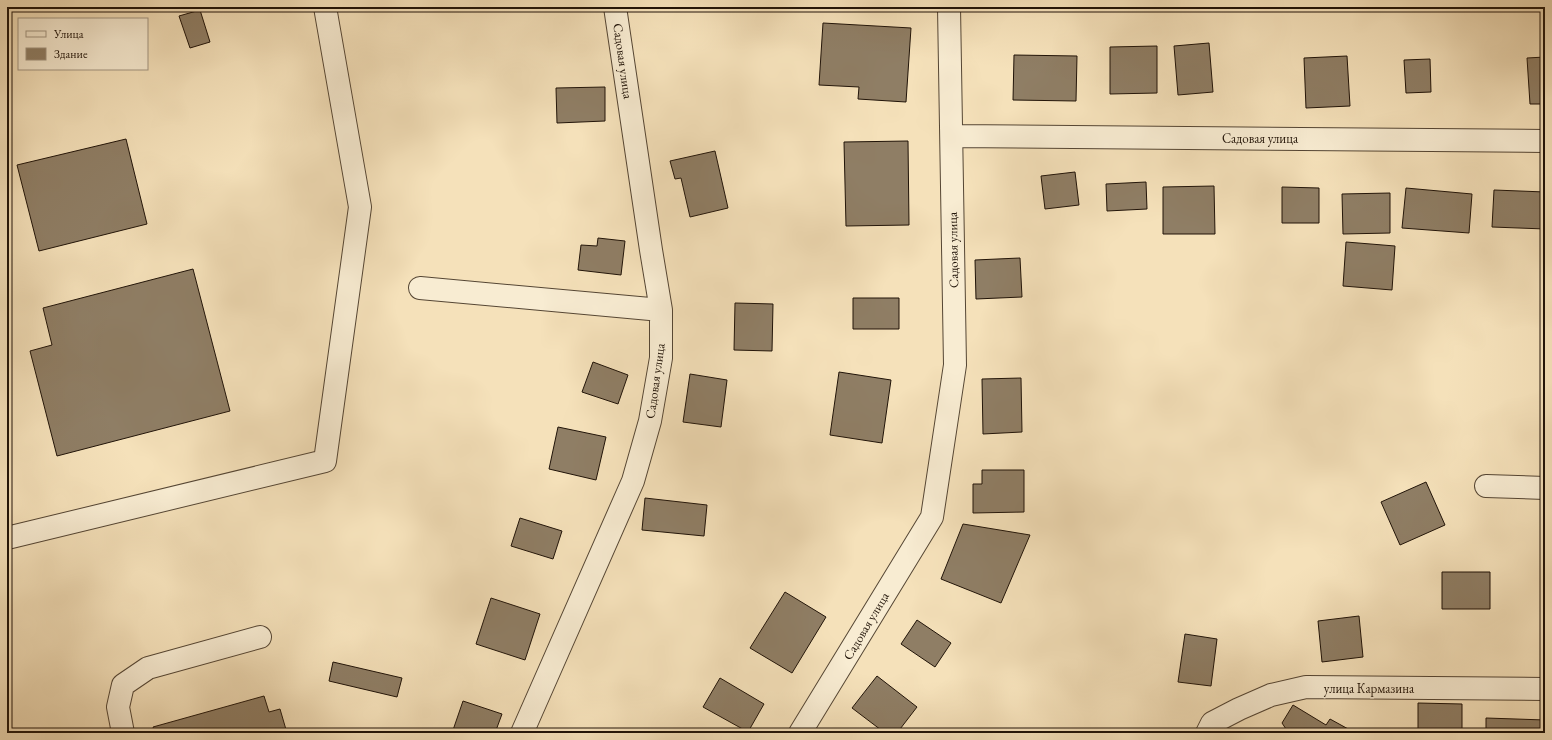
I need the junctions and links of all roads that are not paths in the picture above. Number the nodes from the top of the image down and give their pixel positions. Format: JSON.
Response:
{"nodes":[{"id":1,"x":325,"y":7,"type":"edge"},
{"id":2,"x":615,"y":7,"type":"edge"},
{"id":3,"x":949,"y":7,"type":"edge"},
{"id":4,"x":952,"y":136,"type":"junction"},
{"id":5,"x":1545,"y":140,"type":"edge"},
{"id":6,"x":420,"y":288,"type":"dead end"},
{"id":7,"x":661,"y":310,"type":"junction"},
{"id":8,"x":1486,"y":486,"type":"dead end"},
{"id":9,"x":1545,"y":488,"type":"edge"},
{"id":10,"x":7,"y":538,"type":"edge"},
{"id":11,"x":260,"y":637,"type":"dead end"},
{"id":12,"x":1545,"y":689,"type":"edge"},
{"id":13,"x":123,"y":733,"type":"edge"},
{"id":14,"x":522,"y":733,"type":"edge"},
{"id":15,"x":800,"y":733,"type":"edge"},
{"id":16,"x":1207,"y":733,"type":"edge"}],
"edges":[{"from":1,"to":10,"type":"street"},
{"from":2,"to":7,"type":"street","name":"Садовая улица"},
{"from":3,"to":4,"type":"street","name":"Садовая улица"},
{"from":4,"to":5,"type":"street","name":"Садовая улица"},
{"from":4,"to":15,"type":"street","name":"Садовая улица"},
{"from":6,"to":7,"type":"street"},
{"from":7,"to":14,"type":"street","name":"Садовая улица"},
{"from":8,"to":9,"type":"street"},
{"from":11,"to":13,"type":"street"},
{"from":12,"to":16,"type":"street","name":"улица Кармазина"}]}
